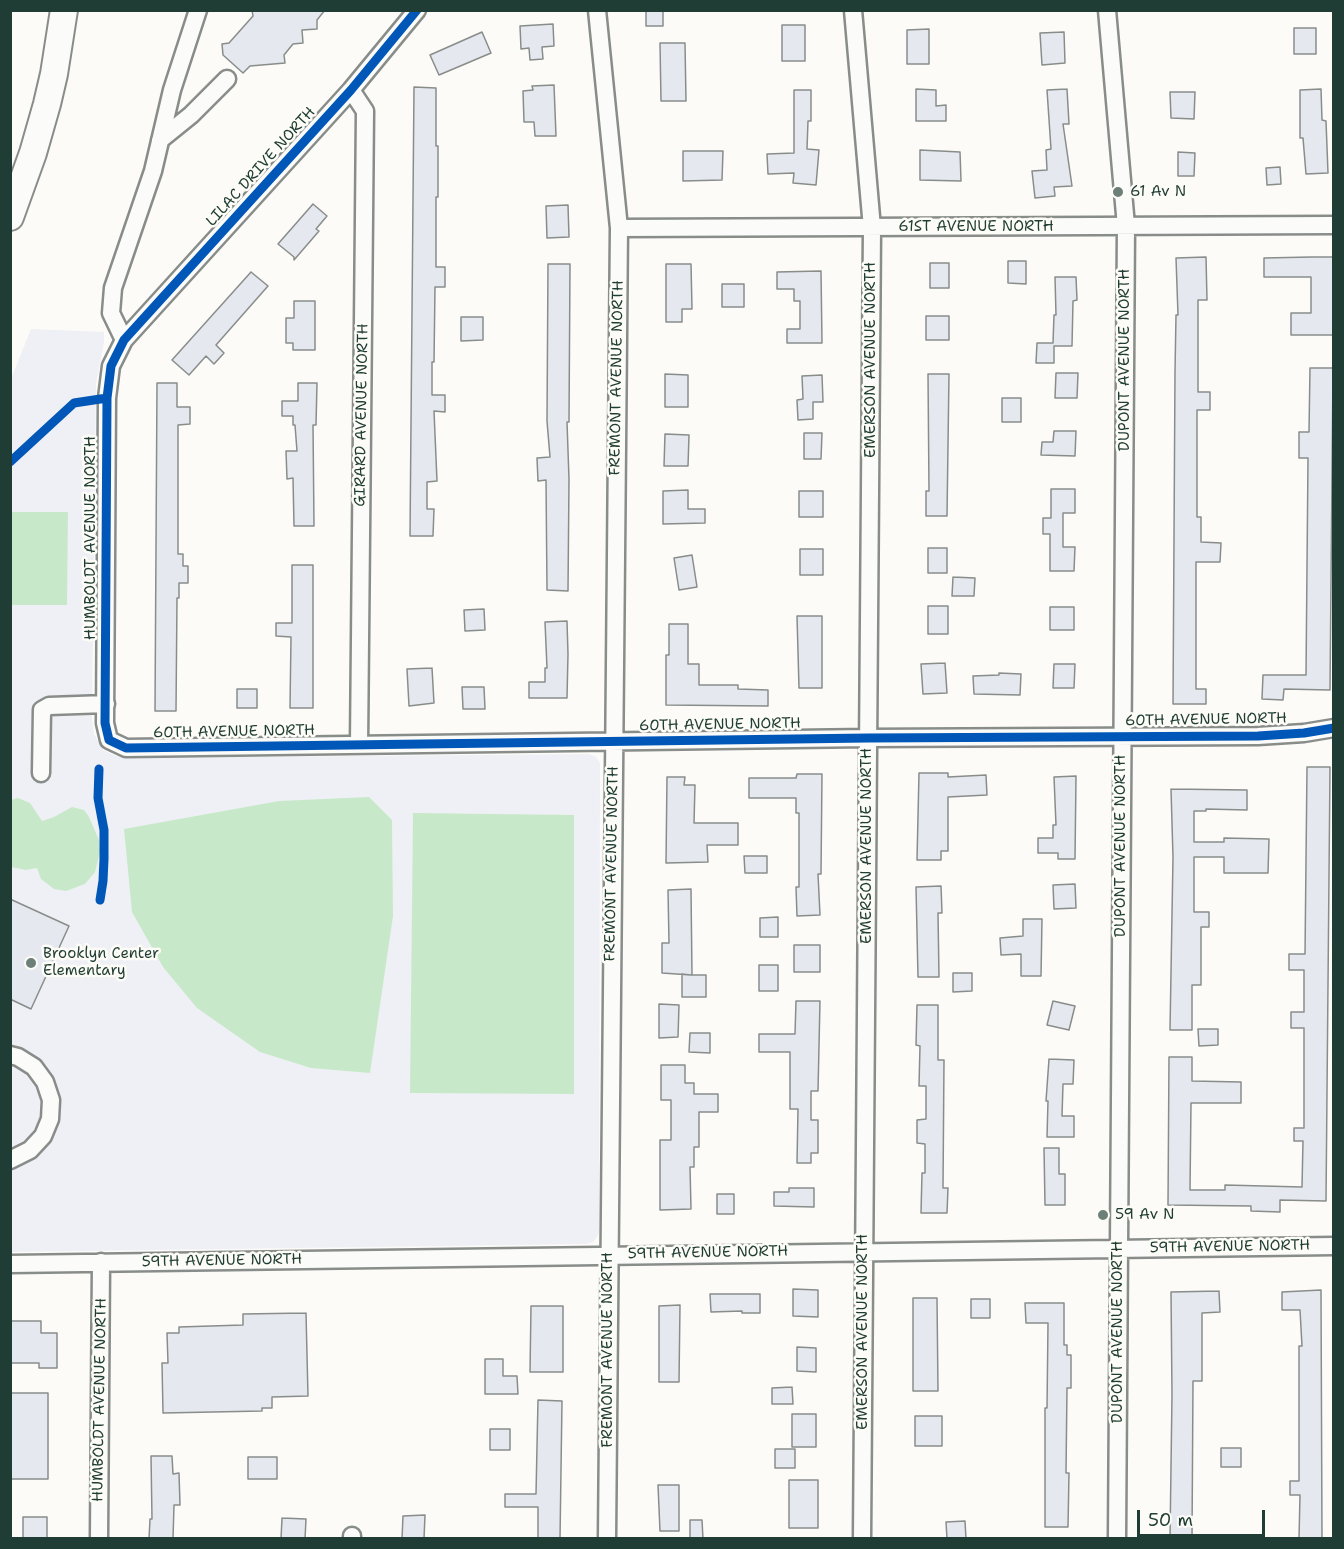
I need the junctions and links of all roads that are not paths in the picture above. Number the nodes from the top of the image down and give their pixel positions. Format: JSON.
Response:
{"nodes":[{"id":1,"x":64,"y":10,"type":"edge"},
{"id":2,"x":198,"y":10,"type":"edge"},
{"id":3,"x":417,"y":10,"type":"edge"},
{"id":4,"x":597,"y":10,"type":"edge"},
{"id":5,"x":853,"y":10,"type":"edge"},
{"id":6,"x":1107,"y":10,"type":"edge"},
{"id":7,"x":227,"y":80,"type":"dead end"},
{"id":8,"x":351,"y":90,"type":"junction"},
{"id":9,"x":160,"y":140,"type":"junction"},
{"id":10,"x":10,"y":217,"type":"edge"},
{"id":11,"x":1334,"y":225,"type":"edge"},
{"id":12,"x":1126,"y":226,"type":"junction"},
{"id":13,"x":619,"y":228,"type":"junction"},
{"id":14,"x":872,"y":228,"type":"junction"},
{"id":15,"x":124,"y":340,"type":"junction"},
{"id":16,"x":106,"y":704,"type":"junction"},
{"id":17,"x":1334,"y":728,"type":"edge"},
{"id":18,"x":1122,"y":737,"type":"junction"},
{"id":19,"x":868,"y":738,"type":"junction"},
{"id":20,"x":109,"y":740,"type":"joint"},
{"id":21,"x":614,"y":742,"type":"junction"},
{"id":22,"x":359,"y":745,"type":"junction"},
{"id":23,"x":42,"y":773,"type":"dead end"},
{"id":24,"x":10,"y":1055,"type":"edge"},
{"id":25,"x":10,"y":1160,"type":"edge"},
{"id":26,"x":1334,"y":1246,"type":"edge"},
{"id":27,"x":1118,"y":1247,"type":"junction"},
{"id":28,"x":864,"y":1252,"type":"junction"},
{"id":29,"x":609,"y":1255,"type":"junction"},
{"id":30,"x":101,"y":1262,"type":"junction"},
{"id":31,"x":10,"y":1264,"type":"edge"},
{"id":32,"x":99,"y":1539,"type":"edge"},
{"id":33,"x":607,"y":1539,"type":"edge"},
{"id":34,"x":862,"y":1539,"type":"edge"},
{"id":35,"x":1117,"y":1539,"type":"edge"}],
"edges":[{"from":1,"to":10,"type":"highway"},
{"from":2,"to":9,"type":"street"},
{"from":3,"to":8,"type":"street","name":"LILAC DRIVE NORTH"},
{"from":4,"to":13,"type":"street","name":"FREMONT AVENUE NORTH"},
{"from":5,"to":14,"type":"street","name":"EMERSON AVENUE NORTH"},
{"from":6,"to":12,"type":"street","name":"DUPONT AVENUE NORTH"},
{"from":7,"to":9,"type":"street"},
{"from":8,"to":15,"type":"street","name":"LILAC DRIVE NORTH"},
{"from":8,"to":22,"type":"street","name":"GIRARD AVENUE NORTH"},
{"from":9,"to":15,"type":"street"},
{"from":11,"to":12,"type":"street","name":"61ST AVENUE NORTH"},
{"from":12,"to":14,"type":"street","name":"61ST AVENUE NORTH"},
{"from":12,"to":18,"type":"street","name":"DUPONT AVENUE NORTH"},
{"from":13,"to":14,"type":"street","name":"61ST AVENUE NORTH"},
{"from":13,"to":21,"type":"street","name":"FREMONT AVENUE NORTH"},
{"from":14,"to":19,"type":"street","name":"EMERSON AVENUE NORTH"},
{"from":15,"to":16,"type":"street","name":"HUMBOLDT AVENUE NORTH"},
{"from":16,"to":20,"type":"street","name":"HUMBOLDT AVENUE NORTH"},
{"from":16,"to":23,"type":"street"},
{"from":17,"to":18,"type":"street","name":"60TH AVENUE NORTH"},
{"from":18,"to":19,"type":"street","name":"60TH AVENUE NORTH"},
{"from":18,"to":27,"type":"street","name":"DUPONT AVENUE NORTH"},
{"from":19,"to":21,"type":"street","name":"60TH AVENUE NORTH"},
{"from":19,"to":28,"type":"street","name":"EMERSON AVENUE NORTH"},
{"from":20,"to":22,"type":"street","name":"60TH AVENUE NORTH"},
{"from":21,"to":22,"type":"street","name":"60TH AVENUE NORTH"},
{"from":21,"to":29,"type":"street","name":"FREMONT AVENUE NORTH"},
{"from":24,"to":25,"type":"street"},
{"from":26,"to":27,"type":"street","name":"59TH AVENUE NORTH"},
{"from":27,"to":28,"type":"street","name":"59TH AVENUE NORTH"},
{"from":27,"to":35,"type":"street","name":"DUPONT AVENUE NORTH"},
{"from":28,"to":29,"type":"street","name":"59TH AVENUE NORTH"},
{"from":28,"to":34,"type":"street","name":"EMERSON AVENUE NORTH"},
{"from":29,"to":30,"type":"street","name":"59TH AVENUE NORTH"},
{"from":29,"to":33,"type":"street","name":"FREMONT AVENUE NORTH"},
{"from":30,"to":31,"type":"street","name":"59TH AVENUE NORTH"},
{"from":30,"to":32,"type":"street","name":"HUMBOLDT AVENUE NORTH"}]}
